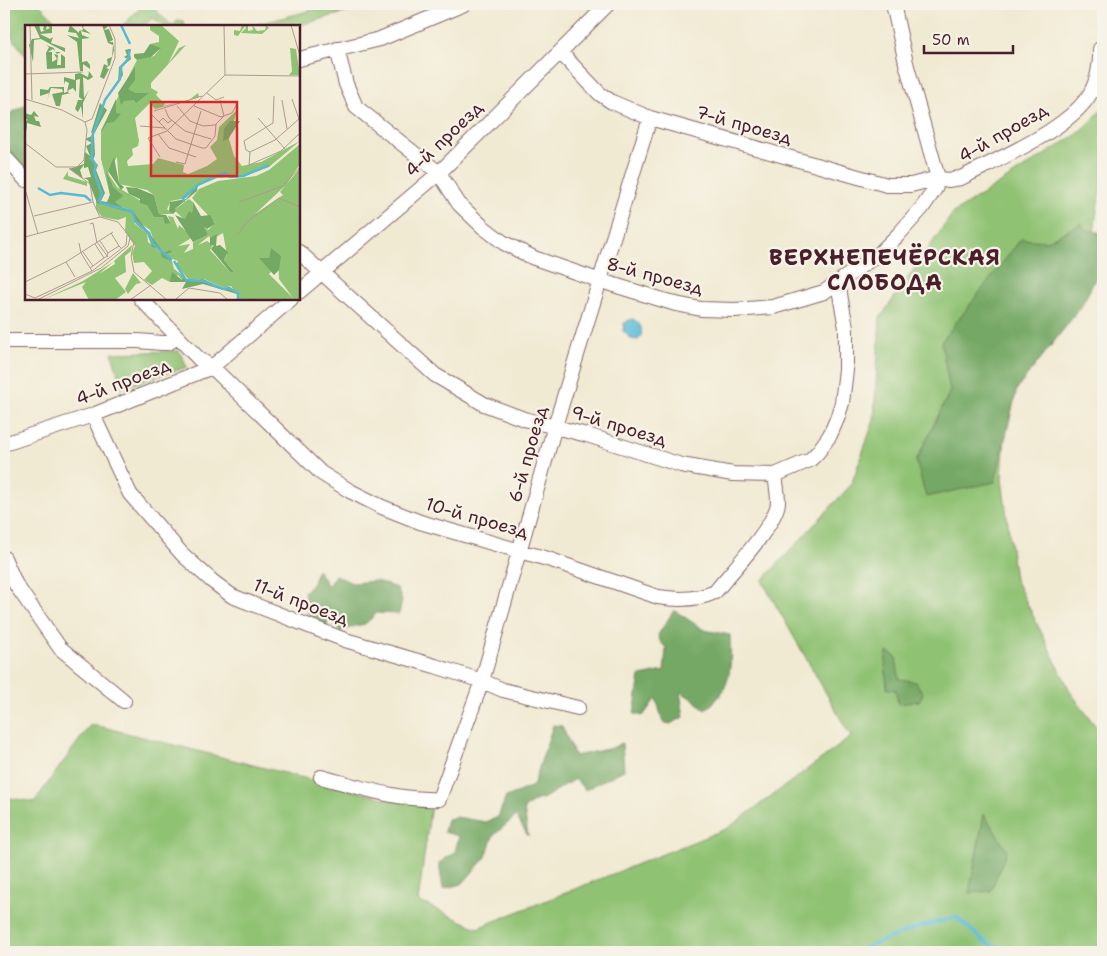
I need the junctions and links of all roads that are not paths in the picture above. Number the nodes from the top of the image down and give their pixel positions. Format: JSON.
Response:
{"nodes":[{"id":1,"x":464,"y":4,"type":"edge"},
{"id":2,"x":608,"y":4,"type":"edge"},
{"id":3,"x":893,"y":4,"type":"edge"},
{"id":4,"x":337,"y":49,"type":"junction"},
{"id":5,"x":1100,"y":49,"type":"dead end"},
{"id":6,"x":560,"y":52,"type":"junction"},
{"id":7,"x":300,"y":59,"type":"edge"},
{"id":8,"x":650,"y":118,"type":"junction"},
{"id":9,"x":4,"y":156,"type":"edge"},
{"id":10,"x":438,"y":173,"type":"junction"},
{"id":11,"x":938,"y":178,"type":"junction"},
{"id":12,"x":25,"y":179,"type":"edge"},
{"id":13,"x":300,"y":253,"type":"edge"},
{"id":14,"x":322,"y":272,"type":"junction"},
{"id":15,"x":601,"y":281,"type":"junction"},
{"id":16,"x":838,"y":283,"type":"junction"},
{"id":17,"x":300,"y":291,"type":"edge"},
{"id":18,"x":142,"y":300,"type":"edge"},
{"id":19,"x":290,"y":300,"type":"edge"},
{"id":20,"x":178,"y":337,"type":"junction"},
{"id":21,"x":4,"y":341,"type":"edge"},
{"id":22,"x":212,"y":367,"type":"junction"},
{"id":23,"x":93,"y":415,"type":"junction"},
{"id":24,"x":556,"y":426,"type":"junction"},
{"id":25,"x":4,"y":444,"type":"edge"},
{"id":26,"x":774,"y":475,"type":"junction"},
{"id":27,"x":519,"y":551,"type":"junction"},
{"id":28,"x":4,"y":558,"type":"edge"},
{"id":29,"x":482,"y":681,"type":"junction"},
{"id":30,"x":124,"y":701,"type":"dead end"},
{"id":31,"x":578,"y":708,"type":"dead end"},
{"id":32,"x":321,"y":778,"type":"dead end"}],
"edges":[{"from":1,"to":4,"type":"street"},
{"from":2,"to":6,"type":"street","name":"4-й проезд"},
{"from":3,"to":11,"type":"street"},
{"from":4,"to":7,"type":"street"},
{"from":4,"to":10,"type":"street","name":"8-й проезд"},
{"from":5,"to":11,"type":"street","name":"4-й проезд"},
{"from":6,"to":8,"type":"street","name":"7-й проезд"},
{"from":6,"to":10,"type":"street","name":"4-й проезд"},
{"from":8,"to":11,"type":"street","name":"7-й проезд"},
{"from":8,"to":15,"type":"street","name":"6-й проезд"},
{"from":9,"to":12,"type":"street"},
{"from":10,"to":14,"type":"street","name":"4-й проезд"},
{"from":10,"to":15,"type":"street","name":"8-й проезд"},
{"from":11,"to":16,"type":"street","name":"8-й проезд"},
{"from":13,"to":14,"type":"street","name":"9-й проезд"},
{"from":14,"to":17,"type":"street","name":"4-й проезд"},
{"from":14,"to":24,"type":"street","name":"9-й проезд"},
{"from":15,"to":16,"type":"street","name":"8-й проезд"},
{"from":15,"to":24,"type":"street","name":"6-й проезд"},
{"from":16,"to":26,"type":"street"},
{"from":18,"to":20,"type":"street","name":"10-й проезд"},
{"from":19,"to":22,"type":"street","name":"4-й проезд"},
{"from":20,"to":21,"type":"street"},
{"from":20,"to":22,"type":"street","name":"10-й проезд"},
{"from":22,"to":23,"type":"street","name":"4-й проезд"},
{"from":22,"to":27,"type":"street","name":"10-й проезд"},
{"from":23,"to":25,"type":"street","name":"4-й проезд"},
{"from":23,"to":29,"type":"street","name":"11-й проезд"},
{"from":24,"to":26,"type":"street","name":"9-й проезд"},
{"from":24,"to":27,"type":"street","name":"6-й проезд"},
{"from":26,"to":27,"type":"street","name":"10-й проезд"},
{"from":27,"to":29,"type":"street","name":"6-й проезд"},
{"from":28,"to":30,"type":"street"},
{"from":29,"to":31,"type":"street","name":"11-й проезд"},
{"from":29,"to":32,"type":"street","name":"6-й проезд"}]}
